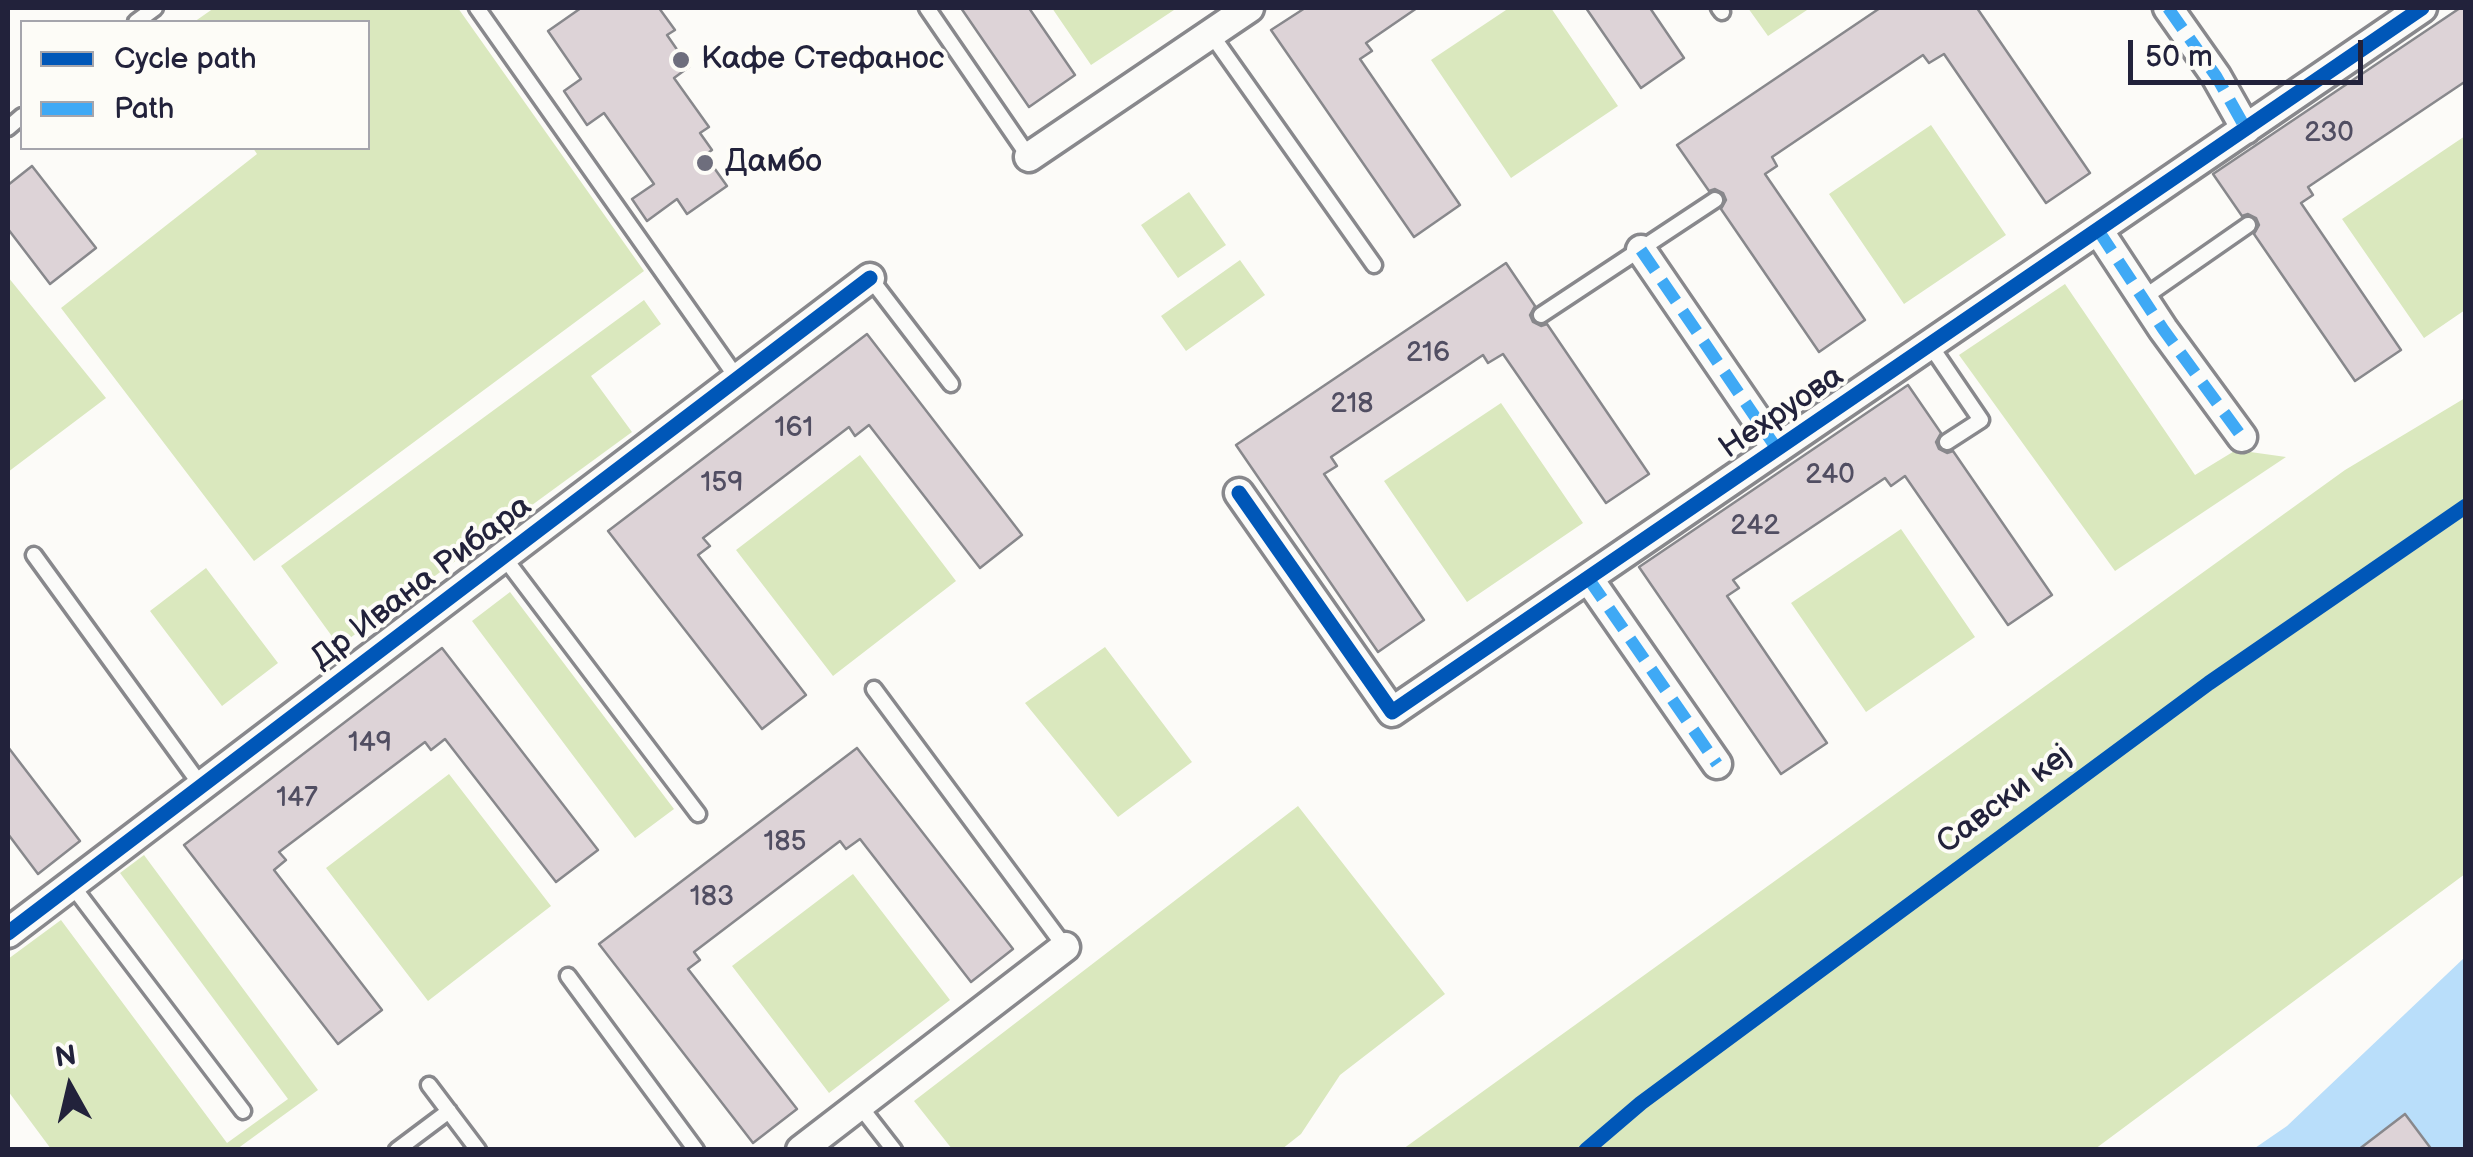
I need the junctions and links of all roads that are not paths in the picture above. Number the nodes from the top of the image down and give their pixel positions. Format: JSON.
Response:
{"nodes":[{"id":1,"x":476,"y":8,"type":"edge"},
{"id":2,"x":926,"y":8,"type":"edge"},
{"id":3,"x":1249,"y":8,"type":"edge"},
{"id":4,"x":2168,"y":8,"type":"edge"},
{"id":5,"x":2422,"y":8,"type":"edge"},
{"id":6,"x":2391,"y":16,"type":"edge"},
{"id":7,"x":1210,"y":34,"type":"junction"},
{"id":8,"x":2246,"y":129,"type":"junction"},
{"id":9,"x":1029,"y":157,"type":"joint"},
{"id":10,"x":1714,"y":200,"type":"dead end"},
{"id":11,"x":2248,"y":225,"type":"dead end"},
{"id":12,"x":2098,"y":230,"type":"junction"},
{"id":13,"x":1642,"y":250,"type":"junction"},
{"id":14,"x":1374,"y":265,"type":"dead end"},
{"id":15,"x":870,"y":278,"type":"joint"},
{"id":16,"x":2143,"y":298,"type":"junction"},
{"id":17,"x":1541,"y":315,"type":"dead end"},
{"id":18,"x":1930,"y":345,"type":"junction"},
{"id":19,"x":738,"y":378,"type":"junction"},
{"id":20,"x":951,"y":384,"type":"dead end"},
{"id":21,"x":2242,"y":436,"type":"dead end"},
{"id":22,"x":1946,"y":442,"type":"dead end"},
{"id":23,"x":1777,"y":449,"type":"junction"},
{"id":24,"x":1239,"y":493,"type":"dead end"},
{"id":25,"x":34,"y":555,"type":"dead end"},
{"id":26,"x":503,"y":556,"type":"junction"},
{"id":27,"x":1588,"y":578,"type":"junction"},
{"id":28,"x":874,"y":689,"type":"dead end"},
{"id":29,"x":1716,"y":764,"type":"dead end"},
{"id":30,"x":200,"y":784,"type":"junction"},
{"id":31,"x":698,"y":814,"type":"dead end"},
{"id":32,"x":72,"y":884,"type":"junction"},
{"id":33,"x":8,"y":932,"type":"edge"},
{"id":34,"x":1064,"y":948,"type":"joint"},
{"id":35,"x":568,"y":976,"type":"dead end"},
{"id":36,"x":429,"y":1085,"type":"dead end"},
{"id":37,"x":859,"y":1105,"type":"junction"},
{"id":38,"x":243,"y":1111,"type":"dead end"},
{"id":39,"x":449,"y":1111,"type":"junction"},
{"id":40,"x":398,"y":1150,"type":"edge"},
{"id":41,"x":478,"y":1150,"type":"edge"},
{"id":42,"x":696,"y":1150,"type":"edge"},
{"id":43,"x":801,"y":1150,"type":"edge"},
{"id":44,"x":894,"y":1150,"type":"edge"}],
"edges":[{"from":1,"to":19,"type":"lane"},
{"from":2,"to":9,"type":"lane"},
{"from":3,"to":7,"type":"street"},
{"from":4,"to":8,"type":"street"},
{"from":5,"to":6,"type":"street","name":"Нехруова"},
{"from":6,"to":8,"type":"street","name":"Нехруова"},
{"from":7,"to":9,"type":"street"},
{"from":7,"to":14,"type":"lane"},
{"from":8,"to":12,"type":"street","name":"Нехруова"},
{"from":10,"to":13,"type":"lane"},
{"from":11,"to":16,"type":"lane"},
{"from":12,"to":16,"type":"street"},
{"from":12,"to":18,"type":"street","name":"Нехруова"},
{"from":13,"to":17,"type":"lane"},
{"from":13,"to":23,"type":"street","name":"Нехруова"},
{"from":15,"to":19,"type":"street","name":"Др Ивана Рибара"},
{"from":15,"to":20,"type":"lane"},
{"from":16,"to":21,"type":"street"},
{"from":18,"to":22,"type":"lane"},
{"from":18,"to":23,"type":"street","name":"Нехруова"},
{"from":19,"to":26,"type":"street","name":"Др Ивана Рибара"},
{"from":23,"to":27,"type":"street","name":"Нехруова"},
{"from":24,"to":27,"type":"street","name":"Нехруова"},
{"from":25,"to":30,"type":"lane"},
{"from":26,"to":30,"type":"street","name":"Др Ивана Рибара"},
{"from":26,"to":31,"type":"lane"},
{"from":27,"to":29,"type":"street"},
{"from":28,"to":34,"type":"lane"},
{"from":30,"to":32,"type":"street","name":"Др Ивана Рибара"},
{"from":32,"to":33,"type":"street","name":"Др Ивана Рибара"},
{"from":32,"to":38,"type":"lane"},
{"from":34,"to":37,"type":"street"},
{"from":35,"to":42,"type":"lane"},
{"from":36,"to":39,"type":"lane"},
{"from":37,"to":43,"type":"street"},
{"from":37,"to":44,"type":"lane"},
{"from":39,"to":40,"type":"lane"},
{"from":39,"to":41,"type":"lane"}]}
